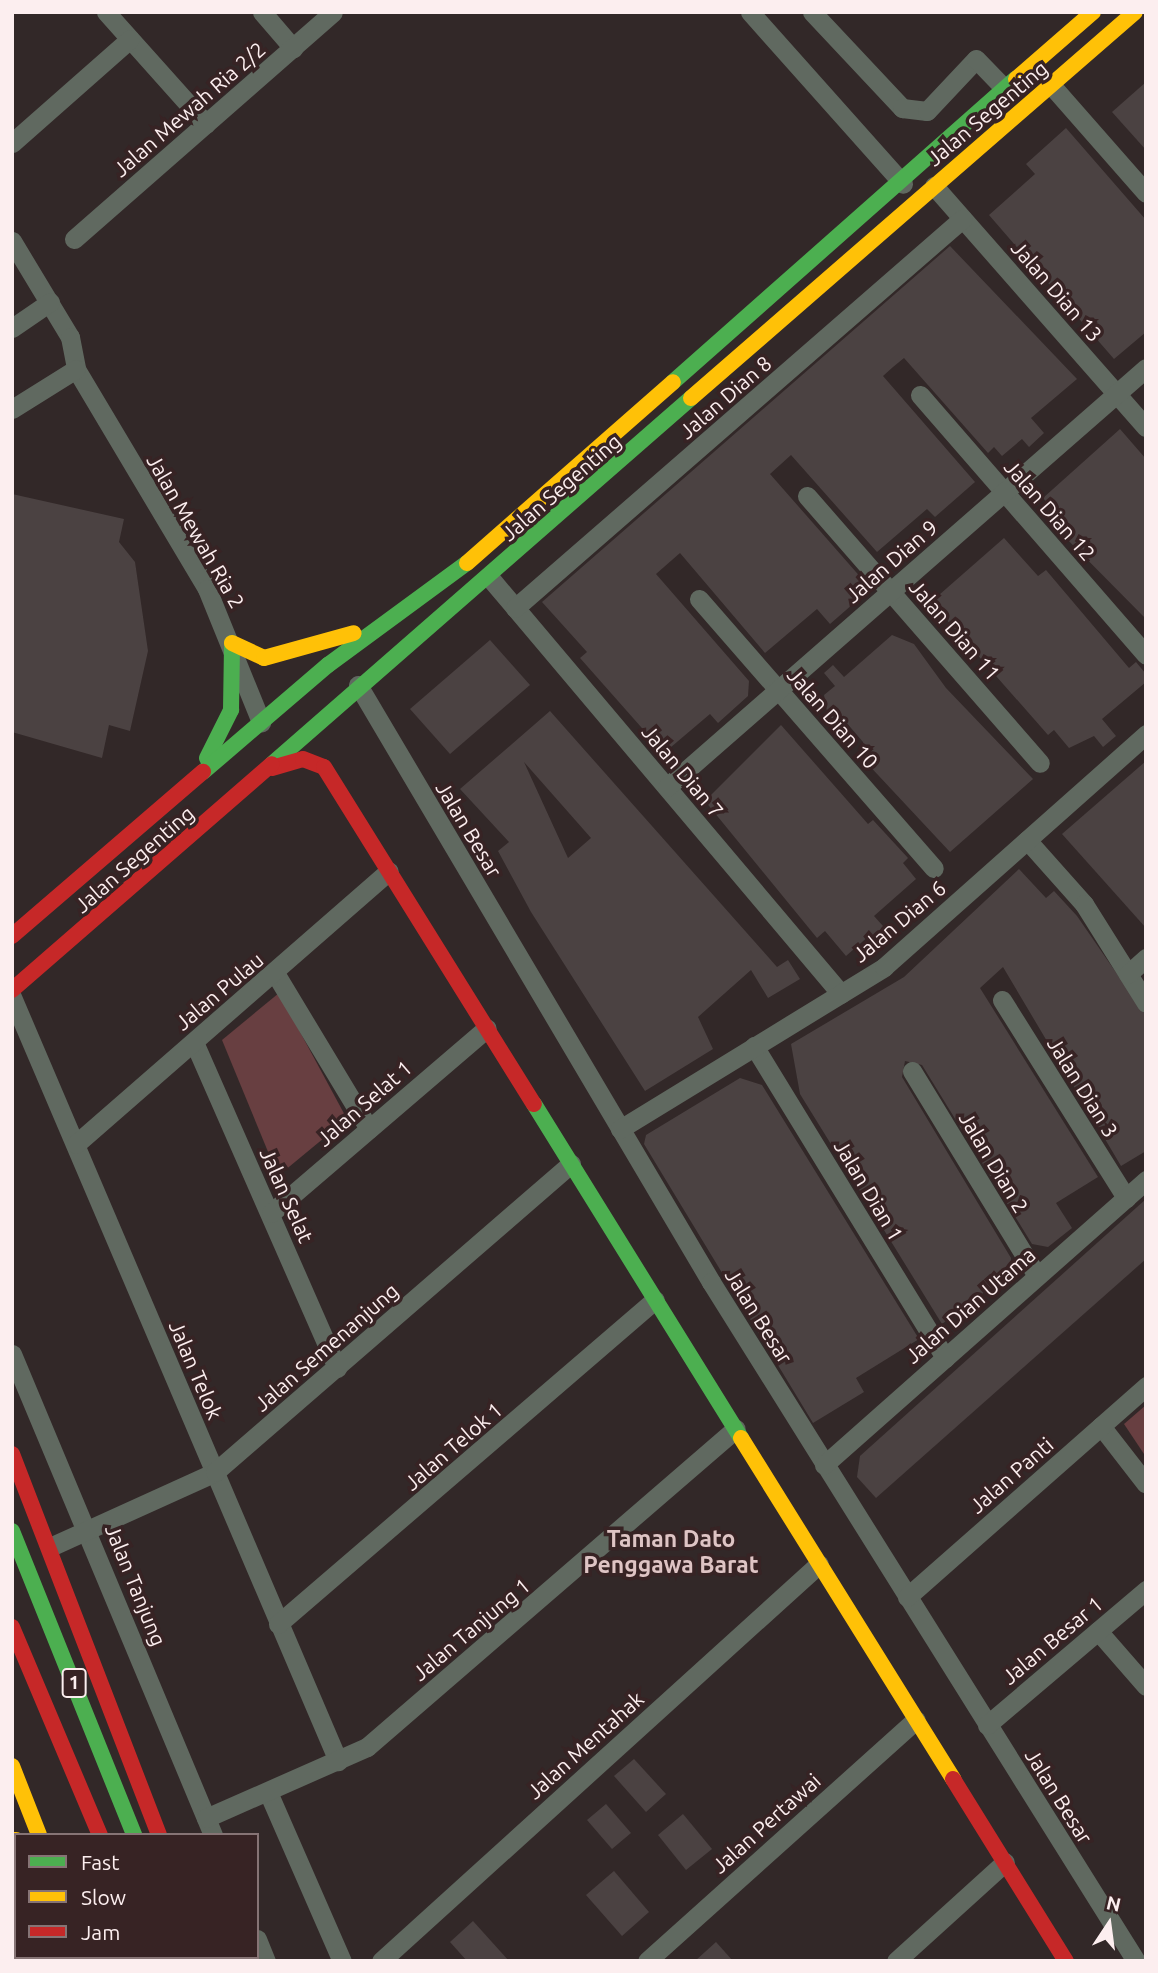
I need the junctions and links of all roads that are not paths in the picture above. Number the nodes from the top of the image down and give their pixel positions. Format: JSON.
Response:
{"nodes":[{"id":1,"x":106,"y":12,"type":"edge"},
{"id":2,"x":262,"y":12,"type":"edge"},
{"id":3,"x":333,"y":12,"type":"edge"},
{"id":4,"x":750,"y":12,"type":"edge"},
{"id":5,"x":812,"y":12,"type":"edge"},
{"id":6,"x":1093,"y":12,"type":"edge"},
{"id":7,"x":1135,"y":12,"type":"edge"},
{"id":8,"x":130,"y":38,"type":"junction"},
{"id":9,"x":293,"y":48,"type":"junction"},
{"id":10,"x":1052,"y":86,"type":"junction"},
{"id":11,"x":1007,"y":92,"type":"junction"},
{"id":12,"x":206,"y":124,"type":"junction"},
{"id":13,"x":12,"y":143,"type":"edge"},
{"id":14,"x":903,"y":184,"type":"junction"},
{"id":15,"x":934,"y":186,"type":"junction"},
{"id":16,"x":1146,"y":193,"type":"edge"},
{"id":17,"x":962,"y":219,"type":"junction"},
{"id":18,"x":74,"y":239,"type":"dead end"},
{"id":19,"x":12,"y":241,"type":"edge"},
{"id":20,"x":50,"y":302,"type":"junction"},
{"id":21,"x":12,"y":328,"type":"edge"},
{"id":22,"x":1146,"y":368,"type":"edge"},
{"id":23,"x":76,"y":369,"type":"junction"},
{"id":24,"x":1116,"y":394,"type":"junction"},
{"id":25,"x":920,"y":395,"type":"dead end"},
{"id":26,"x":12,"y":409,"type":"edge"},
{"id":27,"x":1146,"y":427,"type":"edge"},
{"id":28,"x":1004,"y":492,"type":"junction"},
{"id":29,"x":807,"y":496,"type":"dead end"},
{"id":30,"x":490,"y":578,"type":"junction"},
{"id":31,"x":891,"y":592,"type":"junction"},
{"id":32,"x":419,"y":597,"type":"junction"},
{"id":33,"x":698,"y":598,"type":"dead end"},
{"id":34,"x":515,"y":608,"type":"junction"},
{"id":35,"x":232,"y":643,"type":"junction"},
{"id":36,"x":1146,"y":655,"type":"edge"},
{"id":37,"x":358,"y":685,"type":"junction"},
{"id":38,"x":779,"y":690,"type":"junction"},
{"id":39,"x":261,"y":722,"type":"junction"},
{"id":40,"x":315,"y":726,"type":"junction"},
{"id":41,"x":1146,"y":734,"type":"edge"},
{"id":42,"x":1040,"y":763,"type":"dead end"},
{"id":43,"x":265,"y":773,"type":"junction"},
{"id":44,"x":193,"y":781,"type":"junction"},
{"id":45,"x":667,"y":787,"type":"junction"},
{"id":46,"x":1027,"y":840,"type":"junction"},
{"id":47,"x":934,"y":868,"type":"dead end"},
{"id":48,"x":389,"y":871,"type":"junction"},
{"id":49,"x":149,"y":875,"type":"junction"},
{"id":50,"x":32,"y":919,"type":"junction"},
{"id":51,"x":14,"y":935,"type":"edge"},
{"id":52,"x":1146,"y":958,"type":"edge"},
{"id":53,"x":12,"y":968,"type":"edge"},
{"id":54,"x":275,"y":973,"type":"junction"},
{"id":55,"x":1128,"y":974,"type":"junction"},
{"id":56,"x":12,"y":990,"type":"edge"},
{"id":57,"x":841,"y":994,"type":"junction"},
{"id":58,"x":12,"y":997,"type":"edge"},
{"id":59,"x":1002,"y":1000,"type":"dead end"},
{"id":60,"x":1146,"y":1003,"type":"edge"},
{"id":61,"x":487,"y":1028,"type":"junction"},
{"id":62,"x":194,"y":1042,"type":"junction"},
{"id":63,"x":754,"y":1046,"type":"junction"},
{"id":64,"x":912,"y":1071,"type":"dead end"},
{"id":65,"x":369,"y":1129,"type":"junction"},
{"id":66,"x":620,"y":1129,"type":"junction"},
{"id":67,"x":76,"y":1144,"type":"junction"},
{"id":68,"x":571,"y":1164,"type":"junction"},
{"id":69,"x":1146,"y":1180,"type":"edge"},
{"id":70,"x":1126,"y":1198,"type":"junction"},
{"id":71,"x":271,"y":1213,"type":"junction"},
{"id":72,"x":1037,"y":1276,"type":"junction"},
{"id":73,"x":655,"y":1300,"type":"junction"},
{"id":74,"x":12,"y":1354,"type":"edge"},
{"id":75,"x":945,"y":1358,"type":"junction"},
{"id":76,"x":337,"y":1368,"type":"junction"},
{"id":77,"x":1146,"y":1386,"type":"edge"},
{"id":78,"x":1101,"y":1426,"type":"junction"},
{"id":79,"x":736,"y":1429,"type":"junction"},
{"id":80,"x":12,"y":1454,"type":"edge"},
{"id":81,"x":824,"y":1465,"type":"junction"},
{"id":82,"x":215,"y":1472,"type":"junction"},
{"id":83,"x":1146,"y":1484,"type":"edge"},
{"id":84,"x":12,"y":1531,"type":"edge"},
{"id":85,"x":89,"y":1531,"type":"junction"},
{"id":86,"x":50,"y":1547,"type":"junction"},
{"id":87,"x":819,"y":1564,"type":"junction"},
{"id":88,"x":1146,"y":1590,"type":"edge"},
{"id":89,"x":907,"y":1597,"type":"junction"},
{"id":90,"x":278,"y":1625,"type":"junction"},
{"id":91,"x":12,"y":1627,"type":"edge"},
{"id":92,"x":1098,"y":1631,"type":"junction"},
{"id":93,"x":1146,"y":1686,"type":"edge"},
{"id":94,"x":916,"y":1720,"type":"junction"},
{"id":95,"x":987,"y":1725,"type":"junction"},
{"id":96,"x":338,"y":1761,"type":"junction"},
{"id":97,"x":12,"y":1766,"type":"edge"},
{"id":98,"x":268,"y":1792,"type":"junction"},
{"id":99,"x":210,"y":1827,"type":"edge"},
{"id":100,"x":38,"y":1833,"type":"edge"},
{"id":101,"x":99,"y":1833,"type":"edge"},
{"id":102,"x":133,"y":1833,"type":"edge"},
{"id":103,"x":158,"y":1833,"type":"edge"},
{"id":104,"x":1004,"y":1862,"type":"junction"},
{"id":105,"x":259,"y":1945,"type":"edge"},
{"id":106,"x":1139,"y":1955,"type":"edge"},
{"id":107,"x":266,"y":1961,"type":"edge"},
{"id":108,"x":342,"y":1961,"type":"edge"},
{"id":109,"x":381,"y":1961,"type":"edge"},
{"id":110,"x":648,"y":1961,"type":"edge"},
{"id":111,"x":895,"y":1961,"type":"edge"},
{"id":112,"x":1066,"y":1961,"type":"edge"}],
"edges":[{"from":1,"to":8,"type":"street"},
{"from":2,"to":9,"type":"street"},
{"from":3,"to":9,"type":"street","name":"Jalan Mewah Ria 2/2"},
{"from":4,"to":14,"type":"street"},
{"from":5,"to":11,"type":"street"},
{"from":6,"to":11,"type":"main road","name":"Jalan Segenting"},
{"from":7,"to":10,"type":"main road","name":"Jalan Segenting"},
{"from":8,"to":12,"type":"street"},
{"from":8,"to":13,"type":"street"},
{"from":9,"to":12,"type":"street","name":"Jalan Mewah Ria 2/2"},
{"from":10,"to":15,"type":"main road","name":"Jalan Segenting"},
{"from":10,"to":16,"type":"street"},
{"from":11,"to":14,"type":"main road","name":"Jalan Segenting"},
{"from":12,"to":18,"type":"street","name":"Jalan Mewah Ria 2/2"},
{"from":14,"to":32,"type":"main road","name":"Jalan Segenting"},
{"from":15,"to":17,"type":"street","name":"Jalan Dian 13"},
{"from":15,"to":30,"type":"main road","name":"Jalan Segenting"},
{"from":17,"to":24,"type":"street","name":"Jalan Dian 13"},
{"from":17,"to":34,"type":"street","name":"Jalan Dian 8"},
{"from":19,"to":20,"type":"street","name":"Jalan Mewah Ria 2"},
{"from":20,"to":21,"type":"street"},
{"from":20,"to":23,"type":"street","name":"Jalan Mewah Ria 2"},
{"from":22,"to":24,"type":"street","name":"Jalan Dian 9"},
{"from":23,"to":26,"type":"street"},
{"from":23,"to":35,"type":"street","name":"Jalan Mewah Ria 2"},
{"from":24,"to":27,"type":"street","name":"Jalan Dian 13"},
{"from":24,"to":28,"type":"street","name":"Jalan Dian 9"},
{"from":25,"to":28,"type":"street","name":"Jalan Dian 12"},
{"from":28,"to":31,"type":"street","name":"Jalan Dian 9"},
{"from":28,"to":36,"type":"street","name":"Jalan Dian 12"},
{"from":29,"to":31,"type":"street","name":"Jalan Dian 11"},
{"from":30,"to":32,"type":"main road"},
{"from":30,"to":34,"type":"street","name":"Jalan Dian 7"},
{"from":30,"to":37,"type":"main road","name":"Jalan Segenting"},
{"from":31,"to":38,"type":"street","name":"Jalan Dian 9"},
{"from":31,"to":42,"type":"street","name":"Jalan Dian 11"},
{"from":32,"to":35,"type":"main road"},
{"from":32,"to":39,"type":"main road","name":"Jalan Segenting"},
{"from":33,"to":38,"type":"street","name":"Jalan Dian 10"},
{"from":34,"to":45,"type":"street","name":"Jalan Dian 7"},
{"from":35,"to":39,"type":"street","name":"Jalan Mewah Ria 2"},
{"from":35,"to":44,"type":"main road"},
{"from":37,"to":40,"type":"main road","name":"Jalan Segenting"},
{"from":37,"to":66,"type":"street","name":"Jalan Besar"},
{"from":38,"to":45,"type":"street","name":"Jalan Dian 9"},
{"from":38,"to":47,"type":"street","name":"Jalan Dian 10"},
{"from":39,"to":40,"type":"main road"},
{"from":39,"to":43,"type":"main road"},
{"from":39,"to":44,"type":"main road","name":"Jalan Segenting"},
{"from":40,"to":43,"type":"main road","name":"Jalan Segenting"},
{"from":41,"to":46,"type":"street","name":"Jalan Dian 6"},
{"from":43,"to":48,"type":"main road"},
{"from":43,"to":49,"type":"main road","name":"Jalan Segenting"},
{"from":44,"to":50,"type":"main road","name":"Jalan Segenting"},
{"from":45,"to":57,"type":"street","name":"Jalan Dian 7"},
{"from":46,"to":55,"type":"street"},
{"from":46,"to":57,"type":"street","name":"Jalan Dian 6"},
{"from":48,"to":54,"type":"street","name":"Jalan Pulau"},
{"from":48,"to":61,"type":"main road"},
{"from":49,"to":50,"type":"main road"},
{"from":49,"to":56,"type":"main road","name":"Jalan Segenting"},
{"from":50,"to":51,"type":"main road","name":"Jalan Segenting"},
{"from":51,"to":53,"type":"main road"},
{"from":52,"to":55,"type":"street"},
{"from":54,"to":62,"type":"street","name":"Jalan Pulau"},
{"from":54,"to":65,"type":"street"},
{"from":55,"to":60,"type":"street"},
{"from":57,"to":63,"type":"street","name":"Jalan Dian 6"},
{"from":58,"to":67,"type":"street","name":"Jalan Telok"},
{"from":59,"to":70,"type":"street","name":"Jalan Dian 3"},
{"from":61,"to":65,"type":"street","name":"Jalan Selat 1"},
{"from":61,"to":68,"type":"main road"},
{"from":62,"to":67,"type":"street","name":"Jalan Pulau"},
{"from":62,"to":71,"type":"street","name":"Jalan Selat"},
{"from":63,"to":66,"type":"street","name":"Jalan Dian 6"},
{"from":63,"to":75,"type":"street","name":"Jalan Dian 1"},
{"from":64,"to":72,"type":"street","name":"Jalan Dian 2"},
{"from":65,"to":71,"type":"street","name":"Jalan Selat 1"},
{"from":66,"to":81,"type":"street","name":"Jalan Besar"},
{"from":67,"to":82,"type":"street","name":"Jalan Telok"},
{"from":68,"to":73,"type":"main road"},
{"from":68,"to":76,"type":"street","name":"Jalan Semenanjung"},
{"from":69,"to":70,"type":"street","name":"Jalan Dian Utama"},
{"from":70,"to":72,"type":"street","name":"Jalan Dian Utama"},
{"from":71,"to":76,"type":"street","name":"Jalan Selat"},
{"from":72,"to":75,"type":"street","name":"Jalan Dian Utama"},
{"from":73,"to":79,"type":"main road"},
{"from":73,"to":90,"type":"street","name":"Jalan Telok 1"},
{"from":74,"to":85,"type":"street","name":"Jalan Tanjung"},
{"from":75,"to":81,"type":"street","name":"Jalan Dian Utama"},
{"from":76,"to":82,"type":"street","name":"Jalan Semenanjung"},
{"from":77,"to":78,"type":"street","name":"Jalan Panti"},
{"from":78,"to":83,"type":"street"},
{"from":78,"to":89,"type":"street","name":"Jalan Panti"},
{"from":79,"to":87,"type":"main road"},
{"from":79,"to":96,"type":"street","name":"Jalan Tanjung 1"},
{"from":80,"to":86,"type":"main road"},
{"from":81,"to":89,"type":"street","name":"Jalan Besar"},
{"from":82,"to":85,"type":"street","name":"Jalan Semenanjung"},
{"from":82,"to":90,"type":"street","name":"Jalan Telok"},
{"from":84,"to":102,"type":"main road","number":"1"},
{"from":85,"to":86,"type":"street","name":"Jalan Semenanjung"},
{"from":85,"to":99,"type":"street","name":"Jalan Tanjung"},
{"from":86,"to":103,"type":"main road"},
{"from":87,"to":94,"type":"main road"},
{"from":87,"to":109,"type":"street","name":"Jalan Mentahak"},
{"from":88,"to":92,"type":"street","name":"Jalan Besar 1"},
{"from":89,"to":95,"type":"street","name":"Jalan Besar"},
{"from":90,"to":96,"type":"street","name":"Jalan Telok"},
{"from":91,"to":101,"type":"main road","number":"1"},
{"from":92,"to":93,"type":"street"},
{"from":92,"to":95,"type":"street","name":"Jalan Besar 1"},
{"from":94,"to":104,"type":"main road"},
{"from":94,"to":110,"type":"street","name":"Jalan Pertawai"},
{"from":95,"to":106,"type":"street","name":"Jalan Besar"},
{"from":96,"to":98,"type":"street","name":"Jalan Tanjung 1"},
{"from":97,"to":100,"type":"main road"},
{"from":98,"to":99,"type":"street","name":"Jalan Tanjung 1"},
{"from":98,"to":108,"type":"street"},
{"from":104,"to":111,"type":"street"},
{"from":104,"to":112,"type":"main road"},
{"from":105,"to":107,"type":"street"}]}
